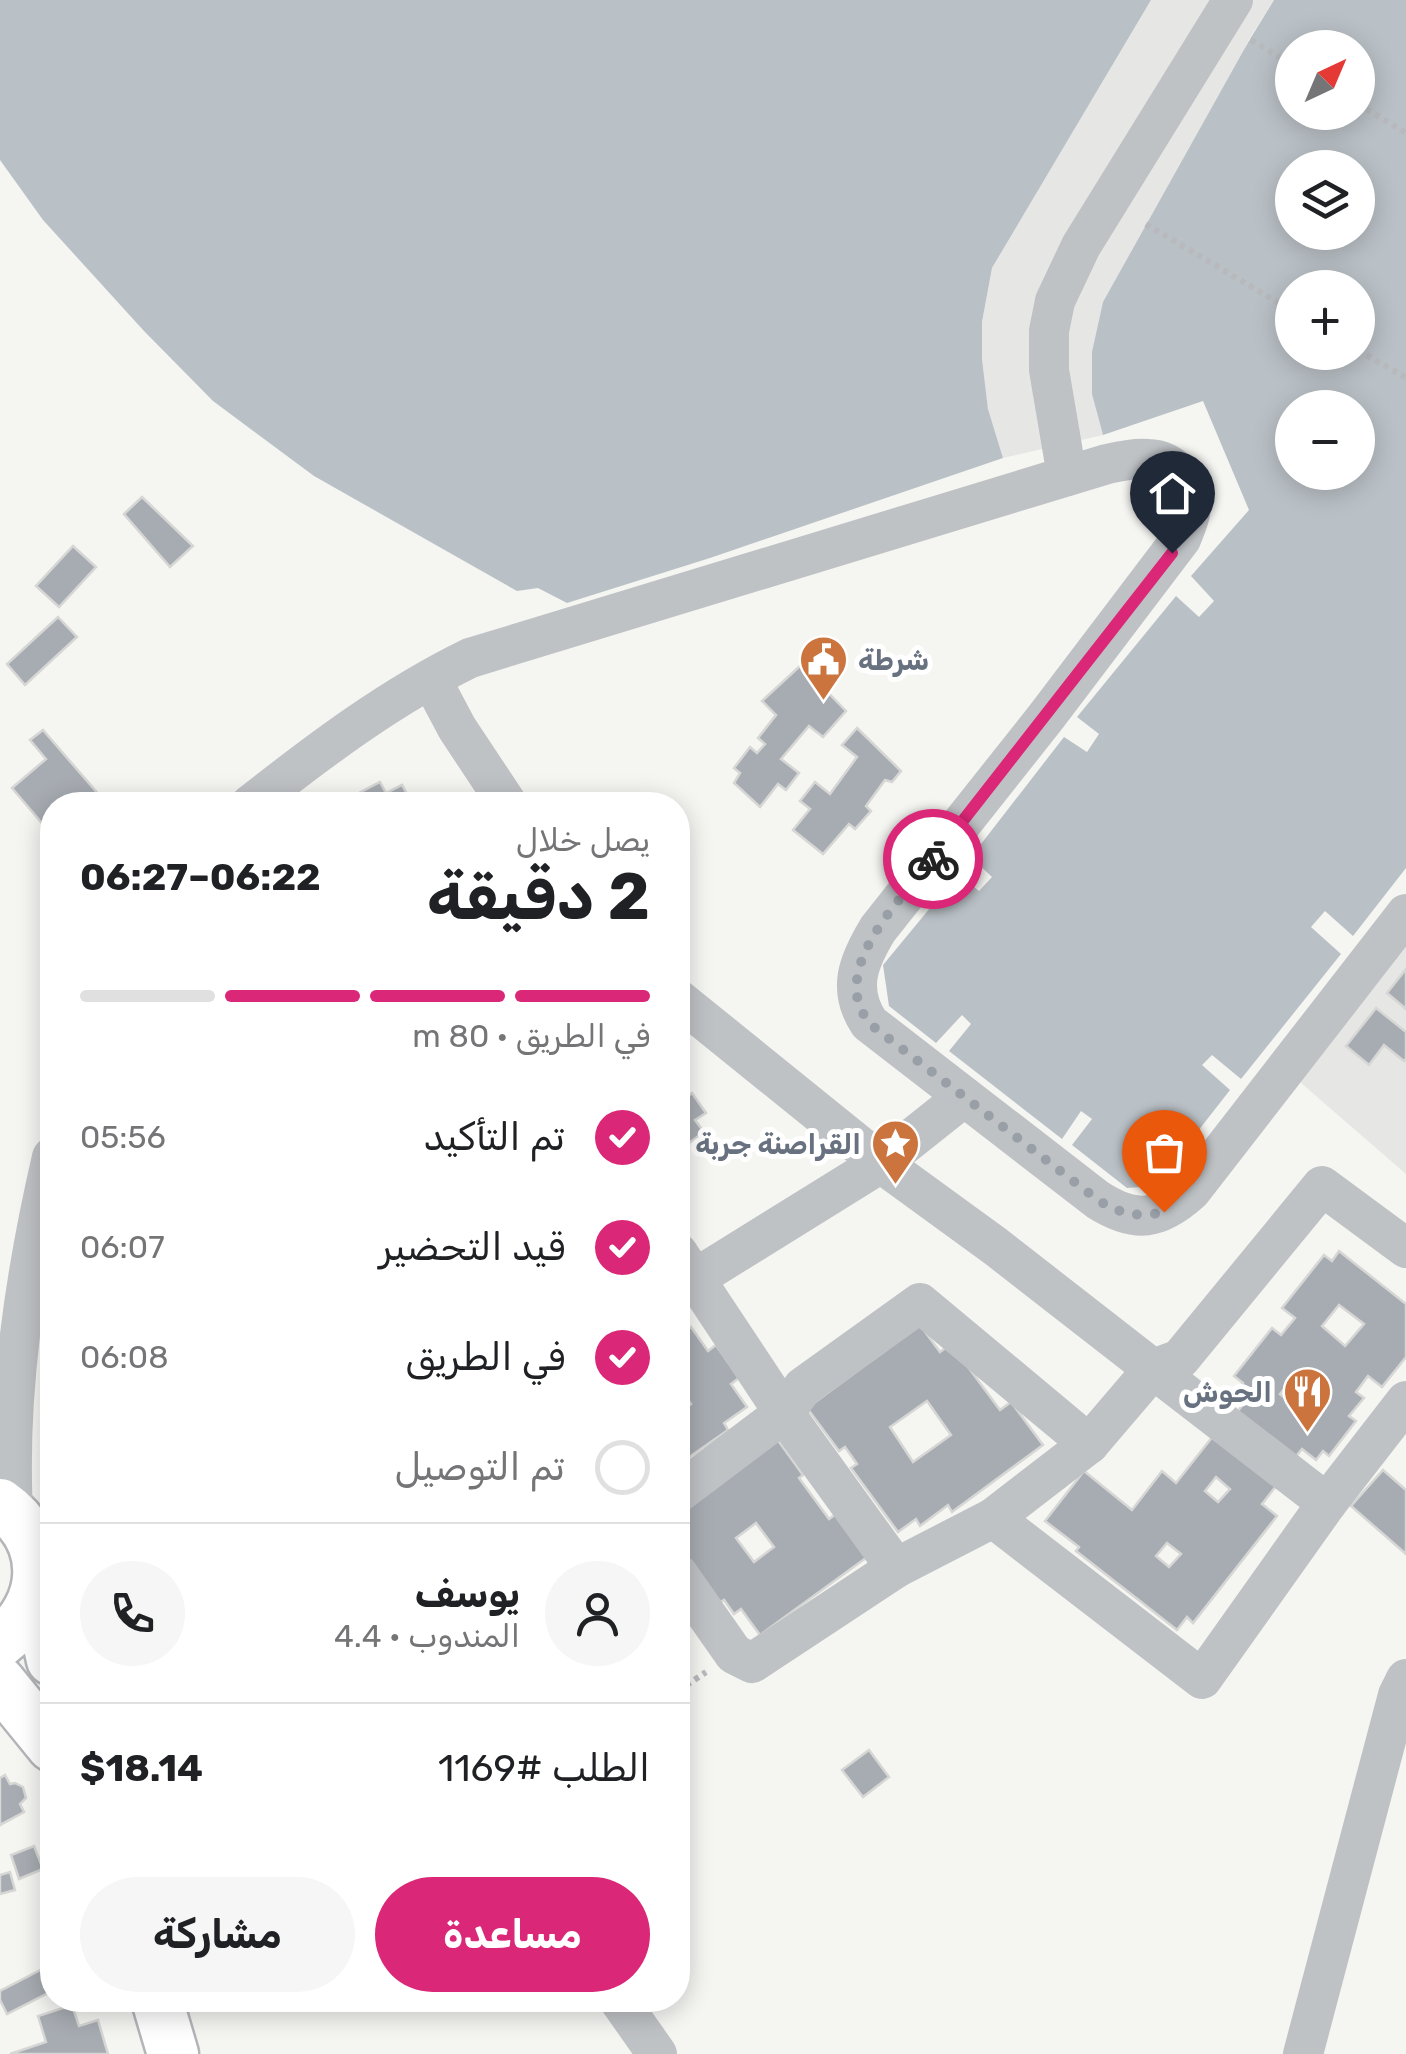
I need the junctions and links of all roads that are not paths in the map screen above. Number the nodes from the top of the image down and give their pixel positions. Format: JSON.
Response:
{"nodes":[{"id":1,"x":1233,"y":0,"type":"edge"},
{"id":2,"x":1067,"y":476,"type":"junction"},
{"id":3,"x":431,"y":679,"type":"junction"},
{"id":4,"x":267,"y":792,"type":"edge"},
{"id":5,"x":499,"y":792,"type":"edge"},
{"id":6,"x":1406,"y":914,"type":"edge"},
{"id":7,"x":690,"y":1009,"type":"edge"},
{"id":8,"x":964,"y":1097,"type":"junction"},
{"id":9,"x":880,"y":1163,"type":"junction"},
{"id":10,"x":40,"y":1210,"type":"edge"},
{"id":11,"x":1406,"y":1248,"type":"edge"},
{"id":12,"x":690,"y":1269,"type":"edge"},
{"id":13,"x":690,"y":1283,"type":"edge"},
{"id":14,"x":10,"y":1347,"type":"edge"},
{"id":15,"x":1153,"y":1369,"type":"junction"},
{"id":16,"x":1406,"y":1401,"type":"edge"},
{"id":17,"x":784,"y":1413,"type":"junction"},
{"id":18,"x":1089,"y":1444,"type":"junction"},
{"id":19,"x":690,"y":1484,"type":"edge"},
{"id":20,"x":1326,"y":1503,"type":"junction"},
{"id":21,"x":6,"y":1509,"type":"edge"},
{"id":22,"x":993,"y":1518,"type":"junction"},
{"id":23,"x":896,"y":1568,"type":"junction"},
{"id":24,"x":690,"y":1591,"type":"edge"},
{"id":25,"x":37,"y":1592,"type":"junction"},
{"id":26,"x":40,"y":1606,"type":"edge"},
{"id":27,"x":0,"y":1642,"type":"edge"},
{"id":28,"x":1406,"y":1678,"type":"edge"},
{"id":29,"x":0,"y":1682,"type":"edge"},
{"id":30,"x":40,"y":1731,"type":"edge"},
{"id":31,"x":161,"y":2012,"type":"edge"},
{"id":32,"x":627,"y":2012,"type":"edge"},
{"id":33,"x":173,"y":2054,"type":"edge"},
{"id":34,"x":657,"y":2054,"type":"edge"},
{"id":35,"x":1303,"y":2054,"type":"edge"}],
"edges":[{"from":1,"to":2,"type":"street"},
{"from":2,"to":3,"type":"street"},
{"from":2,"to":8,"type":"street"},
{"from":3,"to":4,"type":"street"},
{"from":3,"to":5,"type":"street"},
{"from":6,"to":8,"type":"street"},
{"from":7,"to":9,"type":"street"},
{"from":8,"to":9,"type":"street"},
{"from":9,"to":12,"type":"street"},
{"from":9,"to":15,"type":"street"},
{"from":10,"to":14,"type":"street"},
{"from":11,"to":15,"type":"street"},
{"from":13,"to":17,"type":"street"},
{"from":14,"to":21,"type":"street"},
{"from":15,"to":18,"type":"street"},
{"from":15,"to":20,"type":"street"},
{"from":16,"to":20,"type":"street"},
{"from":17,"to":18,"type":"street"},
{"from":17,"to":19,"type":"street"},
{"from":17,"to":23,"type":"street"},
{"from":18,"to":22,"type":"street"},
{"from":20,"to":22,"type":"street"},
{"from":21,"to":25,"type":"main road"},
{"from":22,"to":23,"type":"street"},
{"from":23,"to":24,"type":"street"},
{"from":25,"to":26,"type":"main road"},
{"from":25,"to":27,"type":"main road"},
{"from":28,"to":35,"type":"street"},
{"from":29,"to":30,"type":"main road"},
{"from":31,"to":33,"type":"main road"},
{"from":32,"to":34,"type":"street"}]}
